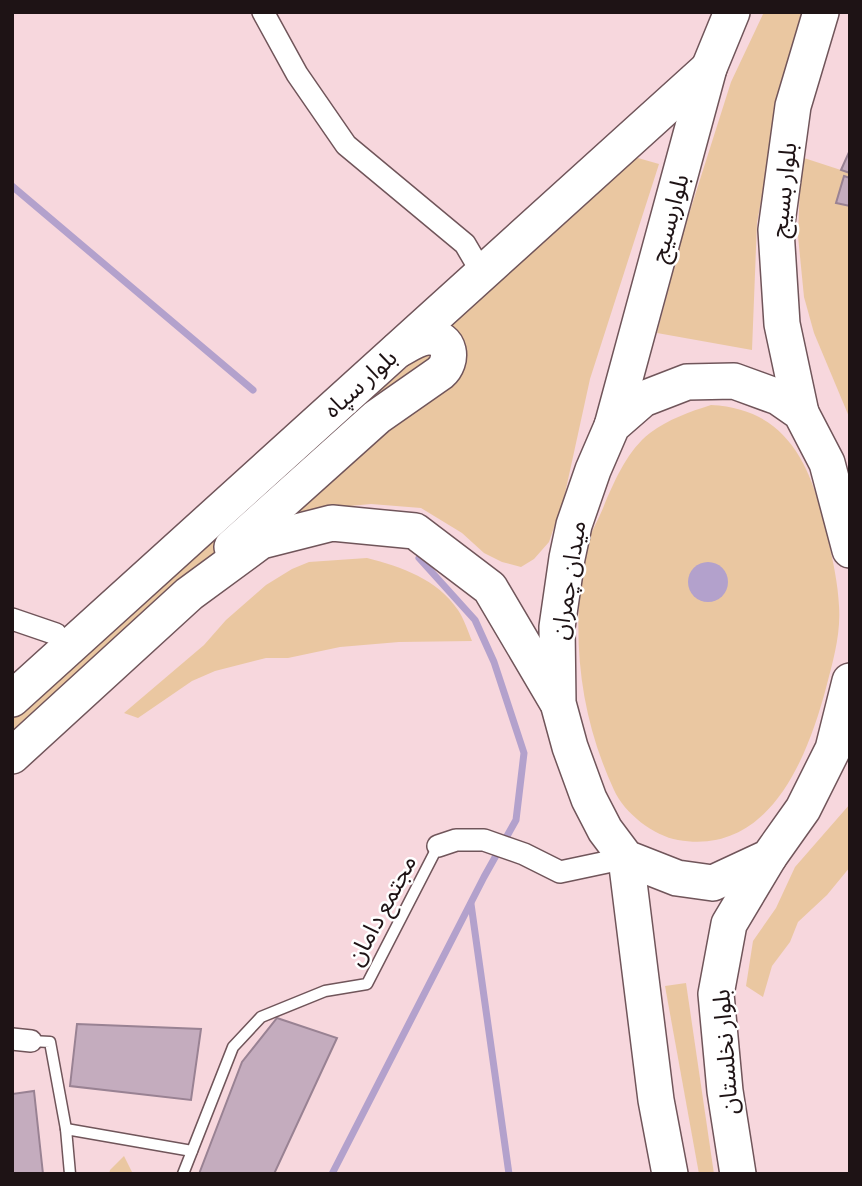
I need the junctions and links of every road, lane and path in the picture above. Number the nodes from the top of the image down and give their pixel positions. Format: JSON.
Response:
{"nodes":[{"id":1,"x":263,"y":12,"type":"edge"},
{"id":2,"x":732,"y":12,"type":"edge"},
{"id":3,"x":821,"y":12,"type":"edge"},
{"id":4,"x":709,"y":68,"type":"junction"},
{"id":5,"x":482,"y":273,"type":"junction"},
{"id":6,"x":394,"y":352,"type":"junction"},
{"id":7,"x":801,"y":413,"type":"junction"},
{"id":8,"x":612,"y":426,"type":"junction"},
{"id":9,"x":850,"y":550,"type":"edge"},
{"id":10,"x":189,"y":594,"type":"junction"},
{"id":11,"x":12,"y":620,"type":"edge"},
{"id":12,"x":66,"y":651,"type":"junction"},
{"id":13,"x":850,"y":681,"type":"edge"},
{"id":14,"x":12,"y":699,"type":"edge"},
{"id":15,"x":558,"y":703,"type":"junction"},
{"id":16,"x":12,"y":756,"type":"edge"},
{"id":17,"x":438,"y":846,"type":"joint"},
{"id":18,"x":769,"y":857,"type":"junction"},
{"id":19,"x":626,"y":858,"type":"junction"},
{"id":20,"x":22,"y":1040,"type":"edge"},
{"id":21,"x":66,"y":1129,"type":"junction"},
{"id":22,"x":192,"y":1151,"type":"junction"},
{"id":23,"x":70,"y":1174,"type":"edge"},
{"id":24,"x":183,"y":1174,"type":"edge"},
{"id":25,"x":670,"y":1174,"type":"edge"},
{"id":26,"x":738,"y":1174,"type":"edge"}],
"edges":[{"from":1,"to":5,"type":"street"},
{"from":2,"to":4,"type":"main road","name":"بلواربسیج"},
{"from":3,"to":7,"type":"main road","name":"بلوار بسیج"},
{"from":4,"to":5,"type":"main road","name":"بلوار سپاه"},
{"from":4,"to":8,"type":"main road","name":"بلواربسیج"},
{"from":5,"to":6,"type":"main road","name":"بلوار سپاه"},
{"from":6,"to":10,"type":"main road"},
{"from":6,"to":12,"type":"main road","name":"بلوار سپاه"},
{"from":7,"to":8,"type":"main road","name":"میدان چمران"},
{"from":7,"to":9,"type":"main road"},
{"from":8,"to":15,"type":"main road","name":"میدان چمران"},
{"from":10,"to":15,"type":"main road"},
{"from":10,"to":16,"type":"main road"},
{"from":11,"to":12,"type":"street"},
{"from":12,"to":14,"type":"main road","name":"بلوار سپاه"},
{"from":13,"to":18,"type":"main road"},
{"from":15,"to":19,"type":"main road","name":"میدان چمران"},
{"from":17,"to":19,"type":"street"},
{"from":17,"to":22,"type":"lane","name":"مجتمع دامان"},
{"from":18,"to":19,"type":"main road"},
{"from":18,"to":26,"type":"main road","name":"بلوار نخلستان"},
{"from":19,"to":25,"type":"main road"},
{"from":20,"to":21,"type":"lane"},
{"from":21,"to":22,"type":"lane"},
{"from":21,"to":23,"type":"lane"},
{"from":22,"to":24,"type":"lane","name":"مجتمع دامان"}]}
